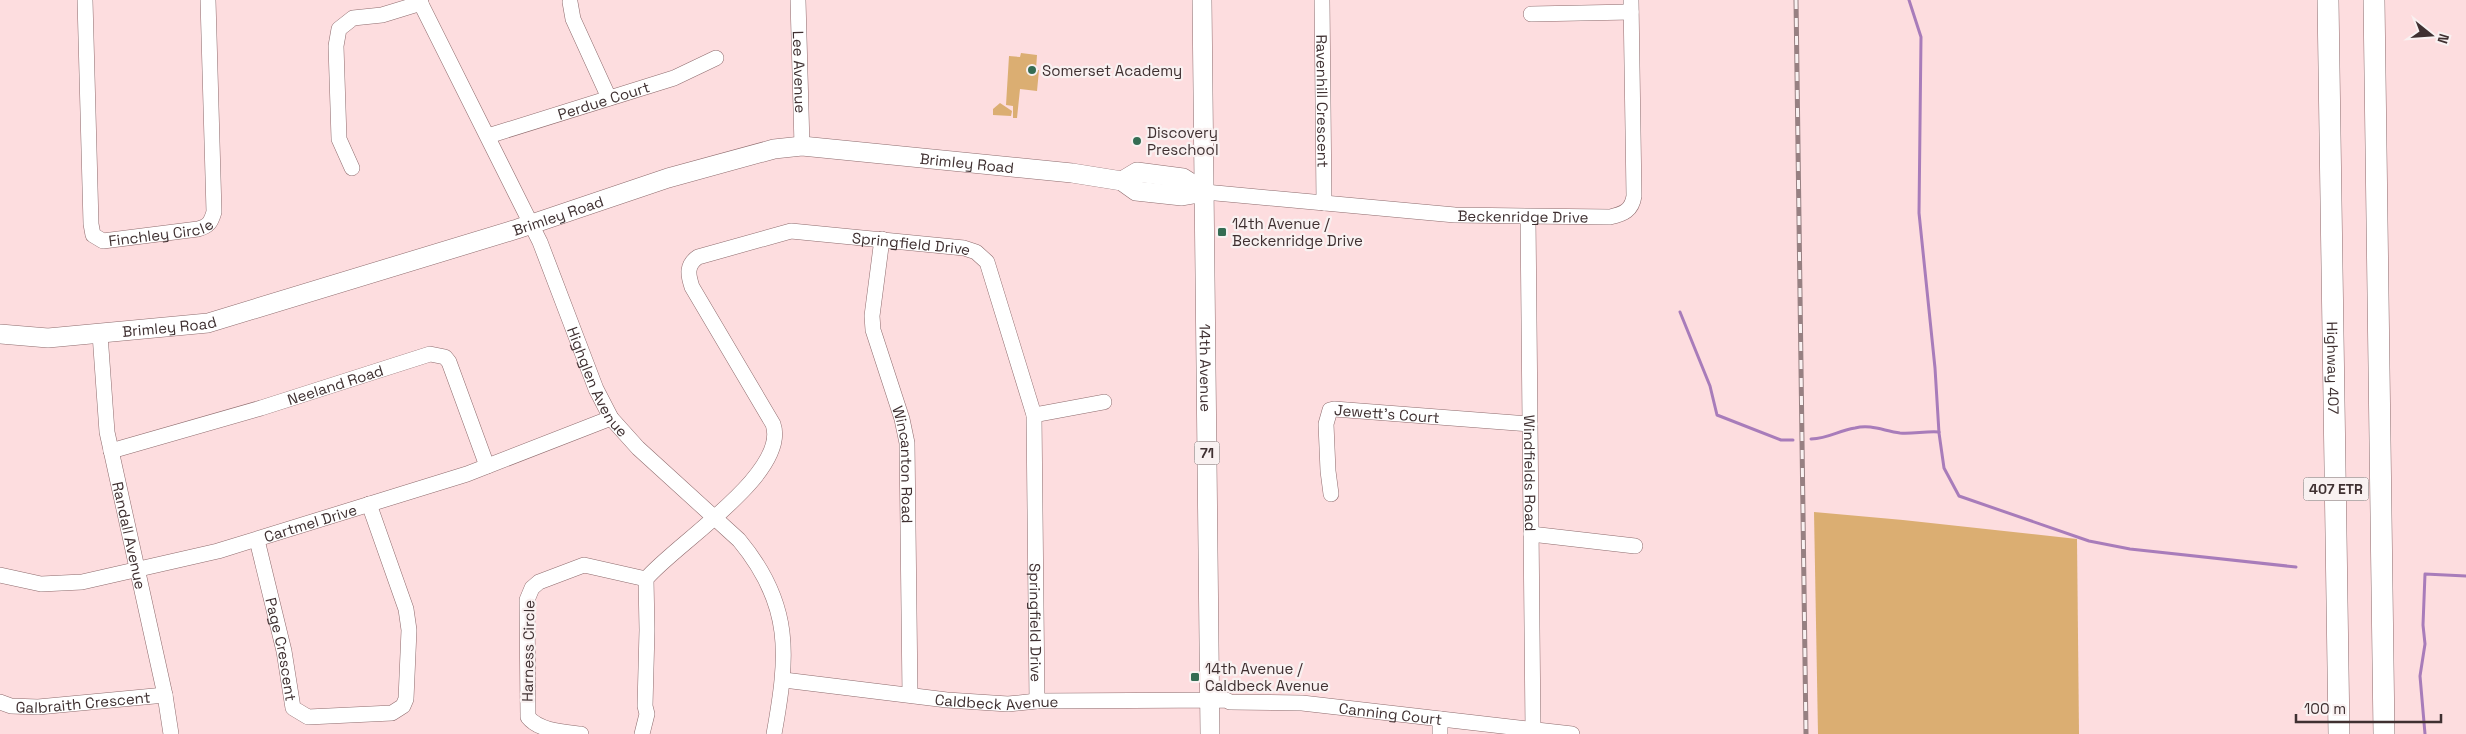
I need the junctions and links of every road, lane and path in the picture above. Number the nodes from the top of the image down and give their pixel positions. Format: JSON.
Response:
{"nodes":[{"id":1,"x":85,"y":0,"type":"edge"},
{"id":2,"x":208,"y":0,"type":"edge"},
{"id":3,"x":798,"y":0,"type":"edge"},
{"id":4,"x":1202,"y":0,"type":"edge"},
{"id":5,"x":1322,"y":0,"type":"edge"},
{"id":6,"x":2328,"y":0,"type":"edge"},
{"id":7,"x":2374,"y":0,"type":"edge"},
{"id":8,"x":420,"y":2,"type":"edge"},
{"id":9,"x":570,"y":2,"type":"dead end"},
{"id":10,"x":1631,"y":6,"type":"edge"},
{"id":11,"x":1531,"y":14,"type":"dead end"},
{"id":12,"x":716,"y":58,"type":"dead end"},
{"id":13,"x":609,"y":98,"type":"junction"},
{"id":14,"x":488,"y":136,"type":"junction"},
{"id":15,"x":802,"y":146,"type":"junction"},
{"id":16,"x":352,"y":168,"type":"dead end"},
{"id":17,"x":1205,"y":192,"type":"junction"},
{"id":18,"x":1324,"y":202,"type":"junction"},
{"id":19,"x":1528,"y":217,"type":"junction"},
{"id":20,"x":532,"y":224,"type":"junction"},
{"id":21,"x":882,"y":240,"type":"junction"},
{"id":22,"x":0,"y":334,"type":"edge"},
{"id":23,"x":100,"y":334,"type":"junction"},
{"id":24,"x":1104,"y":402,"type":"dead end"},
{"id":25,"x":1034,"y":415,"type":"junction"},
{"id":26,"x":612,"y":418,"type":"junction"},
{"id":27,"x":1530,"y":424,"type":"junction"},
{"id":28,"x":111,"y":451,"type":"junction"},
{"id":29,"x":487,"y":466,"type":"junction"},
{"id":30,"x":1331,"y":494,"type":"dead end"},
{"id":31,"x":369,"y":504,"type":"junction"},
{"id":32,"x":715,"y":518,"type":"junction"},
{"id":33,"x":1531,"y":534,"type":"junction"},
{"id":34,"x":257,"y":540,"type":"junction"},
{"id":35,"x":1635,"y":546,"type":"dead end"},
{"id":36,"x":137,"y":570,"type":"junction"},
{"id":37,"x":0,"y":575,"type":"edge"},
{"id":38,"x":646,"y":579,"type":"junction"},
{"id":39,"x":784,"y":680,"type":"junction"},
{"id":40,"x":165,"y":695,"type":"junction"},
{"id":41,"x":910,"y":695,"type":"junction"},
{"id":42,"x":1210,"y":700,"type":"junction"},
{"id":43,"x":0,"y":702,"type":"edge"},
{"id":44,"x":1036,"y":702,"type":"junction"},
{"id":45,"x":1440,"y":726,"type":"edge"},
{"id":46,"x":1533,"y":730,"type":"junction"},
{"id":47,"x":171,"y":734,"type":"edge"},
{"id":48,"x":581,"y":734,"type":"edge"},
{"id":49,"x":642,"y":734,"type":"edge"},
{"id":50,"x":774,"y":734,"type":"edge"},
{"id":51,"x":1210,"y":734,"type":"edge"},
{"id":52,"x":1572,"y":734,"type":"edge"},
{"id":53,"x":2339,"y":734,"type":"edge"},
{"id":54,"x":2384,"y":734,"type":"edge"}],
"edges":[{"from":1,"to":2,"type":"street","name":"Finchley Circle"},
{"from":3,"to":15,"type":"street","name":"Lee Avenue"},
{"from":4,"to":17,"type":"main road","name":"14th Avenue","number":"71"},
{"from":5,"to":18,"type":"street","name":"Ravenhill Crescent"},
{"from":6,"to":53,"type":"highway","name":"Highway 407","number":"407 ETR"},
{"from":7,"to":54,"type":"highway","number":"407 ETR"},
{"from":8,"to":14,"type":"street","name":"Highglen Avenue"},
{"from":8,"to":16,"type":"street"},
{"from":9,"to":13,"type":"street"},
{"from":10,"to":11,"type":"street"},
{"from":10,"to":19,"type":"street","name":"Beckenridge Drive"},
{"from":12,"to":13,"type":"street","name":"Perdue Court"},
{"from":13,"to":14,"type":"street","name":"Perdue Court"},
{"from":14,"to":20,"type":"street","name":"Highglen Avenue"},
{"from":15,"to":17,"type":"main road","name":"Brimley Road"},
{"from":15,"to":20,"type":"main road","name":"Brimley Road"},
{"from":17,"to":18,"type":"street","name":"Beckenridge Drive"},
{"from":17,"to":42,"type":"main road","name":"14th Avenue","number":"71"},
{"from":18,"to":19,"type":"street","name":"Beckenridge Drive"},
{"from":19,"to":27,"type":"street","name":"Windfields Road"},
{"from":20,"to":23,"type":"main road","name":"Brimley Road"},
{"from":20,"to":26,"type":"street","name":"Highglen Avenue"},
{"from":21,"to":25,"type":"street","name":"Springfield Drive"},
{"from":21,"to":32,"type":"street","name":"Springfield Drive"},
{"from":21,"to":41,"type":"street","name":"Wincanton Road"},
{"from":22,"to":23,"type":"main road","name":"Brimley Road"},
{"from":23,"to":28,"type":"street","name":"Randall Avenue"},
{"from":24,"to":25,"type":"street"},
{"from":25,"to":44,"type":"street","name":"Springfield Drive"},
{"from":26,"to":29,"type":"street","name":"Cartmel Drive"},
{"from":26,"to":32,"type":"street","name":"Highglen Avenue"},
{"from":27,"to":30,"type":"street","name":"Jewett's Court"},
{"from":27,"to":33,"type":"street","name":"Windfields Road"},
{"from":28,"to":29,"type":"street","name":"Neeland Road"},
{"from":28,"to":36,"type":"street","name":"Randall Avenue"},
{"from":29,"to":31,"type":"street","name":"Cartmel Drive"},
{"from":31,"to":34,"type":"street","name":"Cartmel Drive"},
{"from":31,"to":34,"type":"street","name":"Page Crescent"},
{"from":32,"to":38,"type":"street"},
{"from":32,"to":39,"type":"street","name":"Highglen Avenue"},
{"from":33,"to":35,"type":"street"},
{"from":33,"to":46,"type":"street","name":"Windfields Road"},
{"from":34,"to":36,"type":"street","name":"Cartmel Drive"},
{"from":36,"to":37,"type":"street","name":"Cartmel Drive"},
{"from":36,"to":40,"type":"street","name":"Randall Avenue"},
{"from":38,"to":48,"type":"street","name":"Harness Circle"},
{"from":38,"to":49,"type":"street"},
{"from":39,"to":41,"type":"street","name":"Caldbeck Avenue"},
{"from":39,"to":50,"type":"street","name":"Highglen Avenue"},
{"from":40,"to":43,"type":"street","name":"Galbraith Crescent"},
{"from":40,"to":47,"type":"street","name":"Randall Avenue"},
{"from":41,"to":44,"type":"street","name":"Caldbeck Avenue"},
{"from":42,"to":44,"type":"street","name":"Caldbeck Avenue"},
{"from":42,"to":45,"type":"street","name":"Canning Court"},
{"from":42,"to":51,"type":"main road","name":"14th Avenue","number":"71"},
{"from":45,"to":46,"type":"street","name":"Canning Court"},
{"from":46,"to":52,"type":"street","name":"Canning Court"}]}
